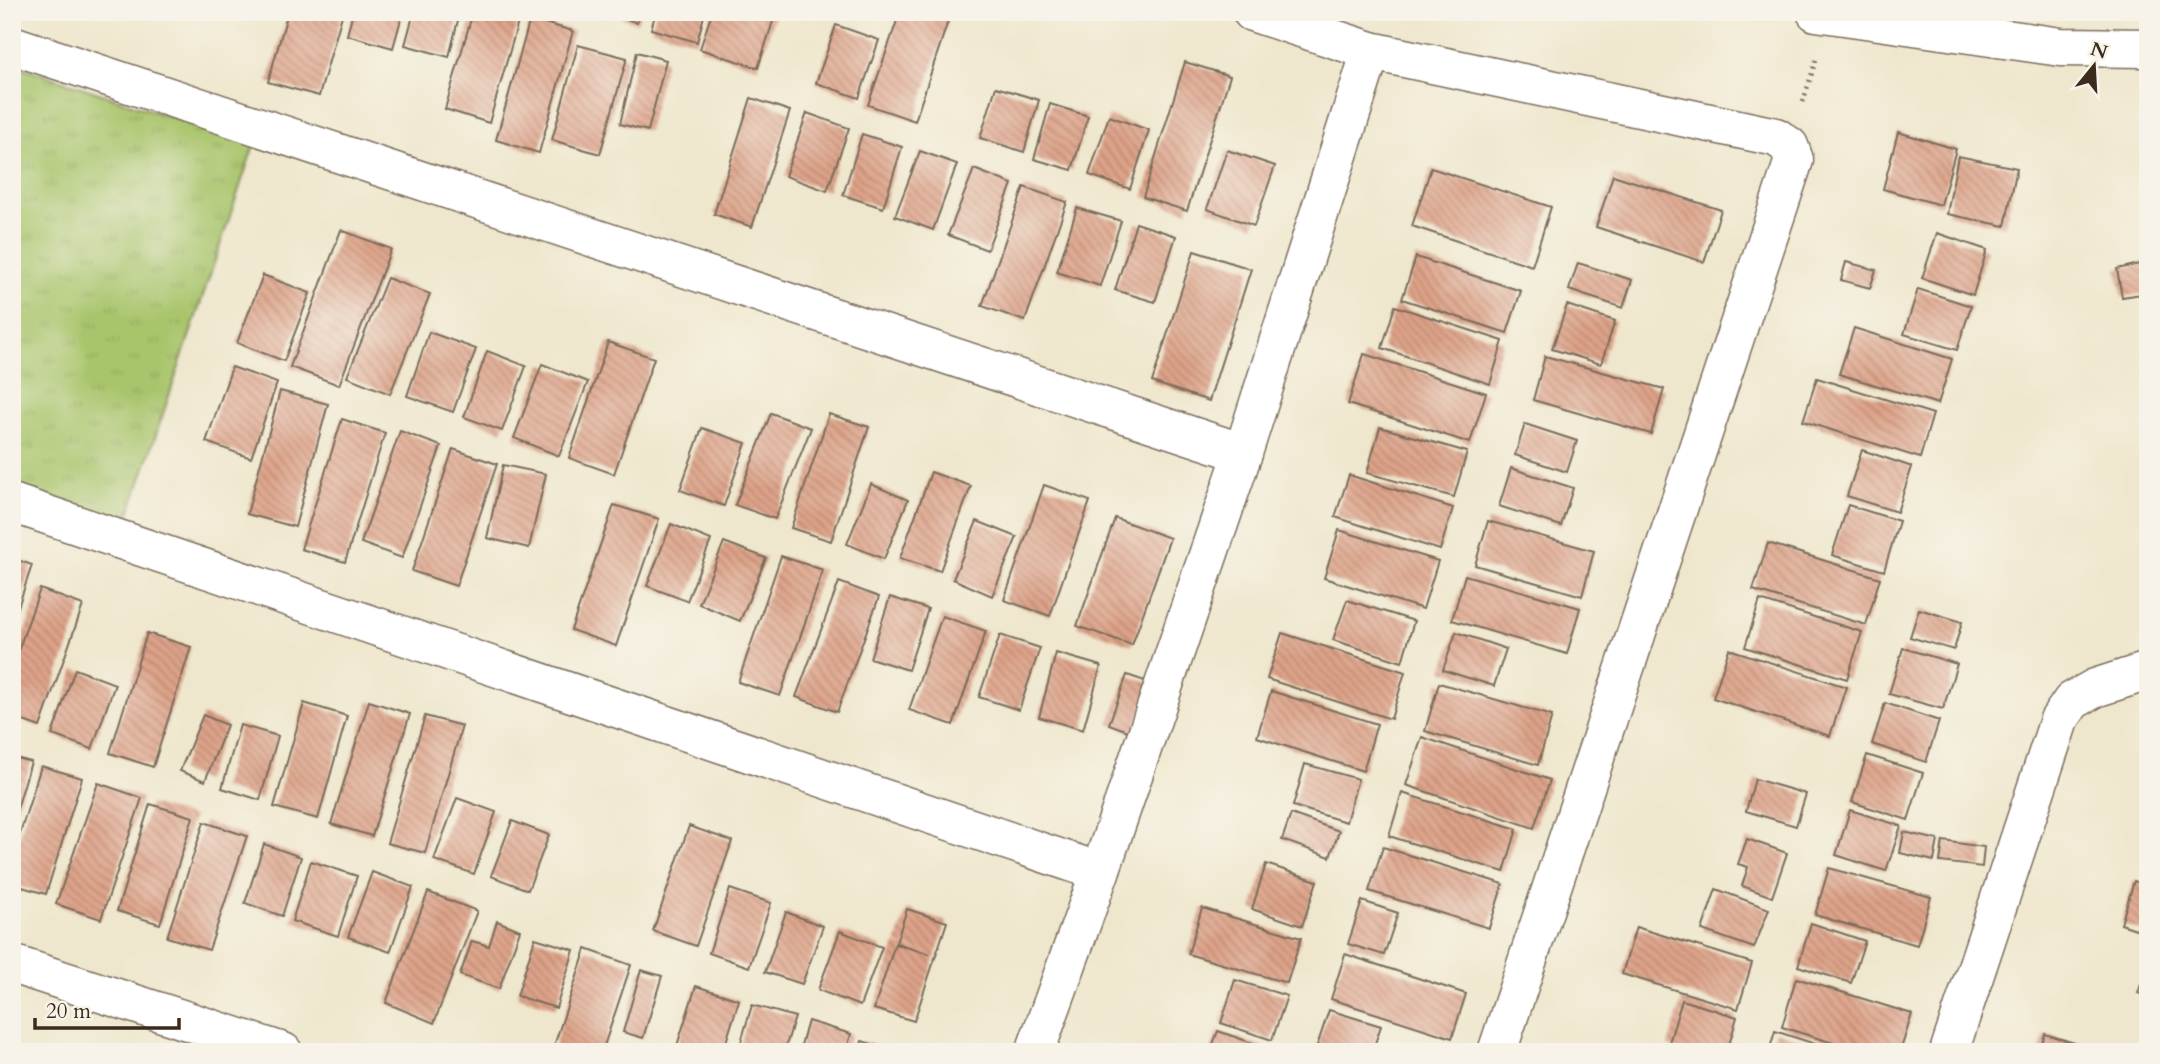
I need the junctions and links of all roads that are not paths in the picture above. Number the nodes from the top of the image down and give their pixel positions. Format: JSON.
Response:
{"nodes":[{"id":1,"x":1252,"y":12,"type":"edge"},
{"id":2,"x":1823,"y":14,"type":"edge"},
{"id":3,"x":12,"y":45,"type":"edge"},
{"id":4,"x":2148,"y":48,"type":"edge"},
{"id":5,"x":1371,"y":51,"type":"junction"},
{"id":6,"x":1243,"y":453,"type":"junction"},
{"id":7,"x":12,"y":503,"type":"edge"},
{"id":8,"x":2148,"y":671,"type":"edge"},
{"id":9,"x":1100,"y":872,"type":"junction"},
{"id":10,"x":12,"y":964,"type":"edge"},
{"id":11,"x":283,"y":1052,"type":"edge"},
{"id":12,"x":1035,"y":1052,"type":"edge"},
{"id":13,"x":1497,"y":1052,"type":"edge"},
{"id":14,"x":1949,"y":1052,"type":"edge"}],
"edges":[{"from":1,"to":5,"type":"street"},
{"from":2,"to":4,"type":"street"},
{"from":3,"to":6,"type":"street"},
{"from":5,"to":6,"type":"street"},
{"from":5,"to":13,"type":"street"},
{"from":6,"to":9,"type":"street"},
{"from":7,"to":9,"type":"street"},
{"from":8,"to":14,"type":"street"},
{"from":9,"to":12,"type":"street"},
{"from":10,"to":11,"type":"street"}]}
